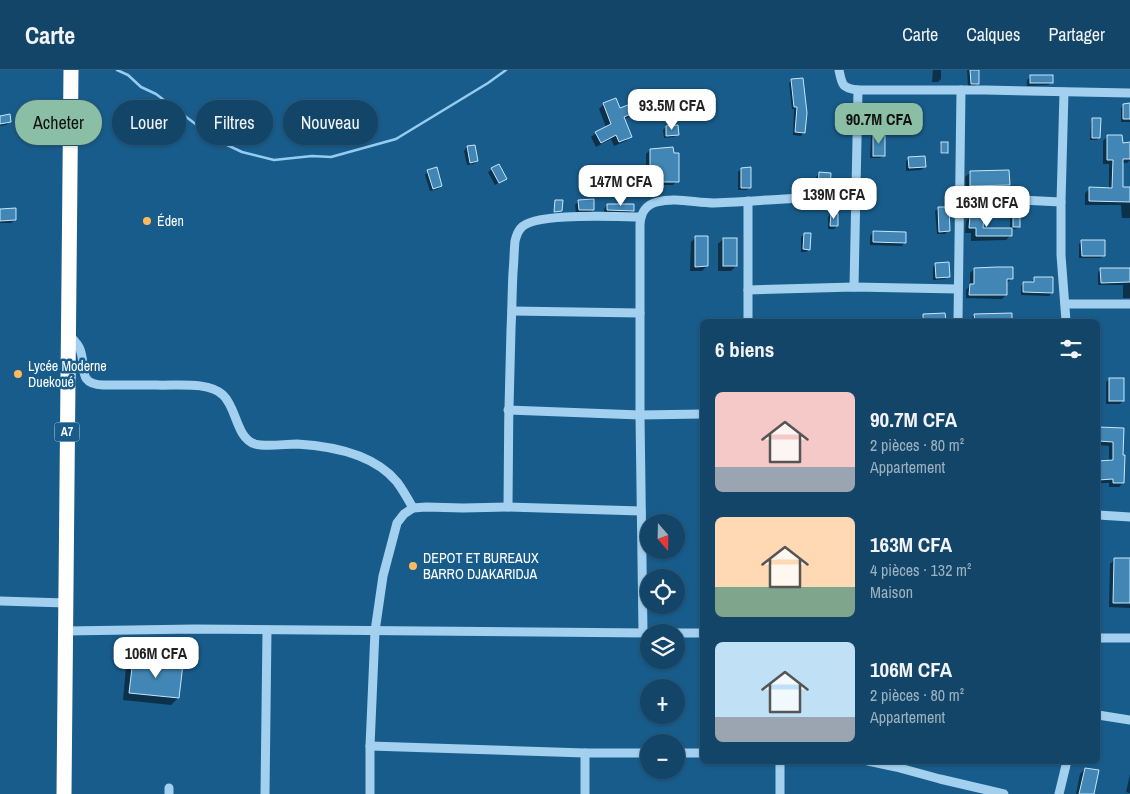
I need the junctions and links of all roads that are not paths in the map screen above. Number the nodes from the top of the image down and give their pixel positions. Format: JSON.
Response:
{"nodes":[{"id":1,"x":71,"y":70,"type":"edge"},
{"id":2,"x":839,"y":70,"type":"edge"},
{"id":3,"x":858,"y":90,"type":"junction"},
{"id":4,"x":961,"y":90,"type":"junction"},
{"id":5,"x":1064,"y":92,"type":"junction"},
{"id":6,"x":1130,"y":93,"type":"edge"},
{"id":7,"x":856,"y":194,"type":"junction"},
{"id":8,"x":959,"y":197,"type":"junction"},
{"id":9,"x":748,"y":201,"type":"junction"},
{"id":10,"x":1061,"y":202,"type":"junction"},
{"id":11,"x":640,"y":218,"type":"junction"},
{"id":12,"x":854,"y":287,"type":"junction"},
{"id":13,"x":748,"y":290,"type":"junction"},
{"id":14,"x":958,"y":290,"type":"junction"},
{"id":15,"x":1065,"y":304,"type":"junction"},
{"id":16,"x":1130,"y":304,"type":"edge"},
{"id":17,"x":512,"y":311,"type":"junction"},
{"id":18,"x":640,"y":313,"type":"junction"},
{"id":19,"x":748,"y":319,"type":"edge"},
{"id":20,"x":958,"y":319,"type":"edge"},
{"id":21,"x":1066,"y":319,"type":"edge"},
{"id":22,"x":68,"y":334,"type":"junction"},
{"id":23,"x":508,"y":410,"type":"junction"},
{"id":24,"x":700,"y":414,"type":"edge"},
{"id":25,"x":640,"y":415,"type":"junction"},
{"id":26,"x":413,"y":508,"type":"junction"},
{"id":27,"x":508,"y":508,"type":"junction"},
{"id":28,"x":641,"y":511,"type":"junction"},
{"id":29,"x":1100,"y":515,"type":"edge"},
{"id":30,"x":1130,"y":517,"type":"edge"},
{"id":31,"x":0,"y":601,"type":"edge"},
{"id":32,"x":66,"y":603,"type":"junction"},
{"id":33,"x":646,"y":624,"type":"edge"},
{"id":34,"x":268,"y":630,"type":"junction"},
{"id":35,"x":66,"y":631,"type":"junction"},
{"id":36,"x":375,"y":631,"type":"junction"},
{"id":37,"x":640,"y":633,"type":"edge"},
{"id":38,"x":685,"y":633,"type":"edge"},
{"id":39,"x":700,"y":633,"type":"edge"},
{"id":40,"x":1100,"y":638,"type":"edge"},
{"id":41,"x":1130,"y":638,"type":"edge"},
{"id":42,"x":1100,"y":715,"type":"edge"},
{"id":43,"x":1130,"y":720,"type":"edge"},
{"id":44,"x":370,"y":746,"type":"junction"},
{"id":45,"x":585,"y":753,"type":"junction"},
{"id":46,"x":640,"y":753,"type":"edge"},
{"id":47,"x":685,"y":753,"type":"edge"},
{"id":48,"x":700,"y":753,"type":"edge"},
{"id":49,"x":780,"y":764,"type":"edge"},
{"id":50,"x":883,"y":764,"type":"edge"},
{"id":51,"x":1066,"y":764,"type":"edge"},
{"id":52,"x":64,"y":794,"type":"edge"},
{"id":53,"x":265,"y":794,"type":"edge"},
{"id":54,"x":370,"y":794,"type":"edge"},
{"id":55,"x":585,"y":794,"type":"edge"},
{"id":56,"x":780,"y":794,"type":"edge"},
{"id":57,"x":1004,"y":794,"type":"edge"},
{"id":58,"x":1059,"y":794,"type":"edge"}],
"edges":[{"from":1,"to":22,"type":"highway","number":"A7"},
{"from":2,"to":3,"type":"street"},
{"from":3,"to":4,"type":"street"},
{"from":3,"to":7,"type":"street"},
{"from":4,"to":5,"type":"street"},
{"from":4,"to":8,"type":"street"},
{"from":5,"to":6,"type":"street"},
{"from":5,"to":10,"type":"street"},
{"from":7,"to":9,"type":"street"},
{"from":7,"to":12,"type":"street"},
{"from":8,"to":10,"type":"street"},
{"from":8,"to":14,"type":"street"},
{"from":9,"to":11,"type":"street"},
{"from":9,"to":13,"type":"street"},
{"from":10,"to":15,"type":"street"},
{"from":11,"to":17,"type":"street"},
{"from":11,"to":18,"type":"street"},
{"from":12,"to":13,"type":"street"},
{"from":12,"to":14,"type":"street"},
{"from":13,"to":19,"type":"street"},
{"from":14,"to":20,"type":"street"},
{"from":15,"to":16,"type":"street"},
{"from":15,"to":21,"type":"street"},
{"from":17,"to":18,"type":"street"},
{"from":17,"to":23,"type":"street"},
{"from":18,"to":25,"type":"street"},
{"from":22,"to":26,"type":"street"},
{"from":22,"to":32,"type":"highway","number":"A7"},
{"from":23,"to":25,"type":"street"},
{"from":23,"to":27,"type":"street"},
{"from":24,"to":25,"type":"street"},
{"from":25,"to":28,"type":"street"},
{"from":26,"to":27,"type":"street"},
{"from":26,"to":36,"type":"street"},
{"from":27,"to":28,"type":"street"},
{"from":28,"to":33,"type":"street"},
{"from":29,"to":30,"type":"street"},
{"from":31,"to":32,"type":"street"},
{"from":32,"to":35,"type":"highway","number":"A7"},
{"from":34,"to":35,"type":"street"},
{"from":34,"to":36,"type":"street"},
{"from":34,"to":53,"type":"street"},
{"from":35,"to":52,"type":"highway","number":"A7"},
{"from":36,"to":37,"type":"street"},
{"from":36,"to":44,"type":"street"},
{"from":38,"to":39,"type":"street"},
{"from":40,"to":41,"type":"street"},
{"from":42,"to":43,"type":"street"},
{"from":44,"to":45,"type":"street"},
{"from":44,"to":54,"type":"street"},
{"from":45,"to":46,"type":"street"},
{"from":45,"to":55,"type":"street"},
{"from":47,"to":48,"type":"street"},
{"from":49,"to":56,"type":"street"},
{"from":50,"to":57,"type":"street"},
{"from":51,"to":58,"type":"street"}]}
